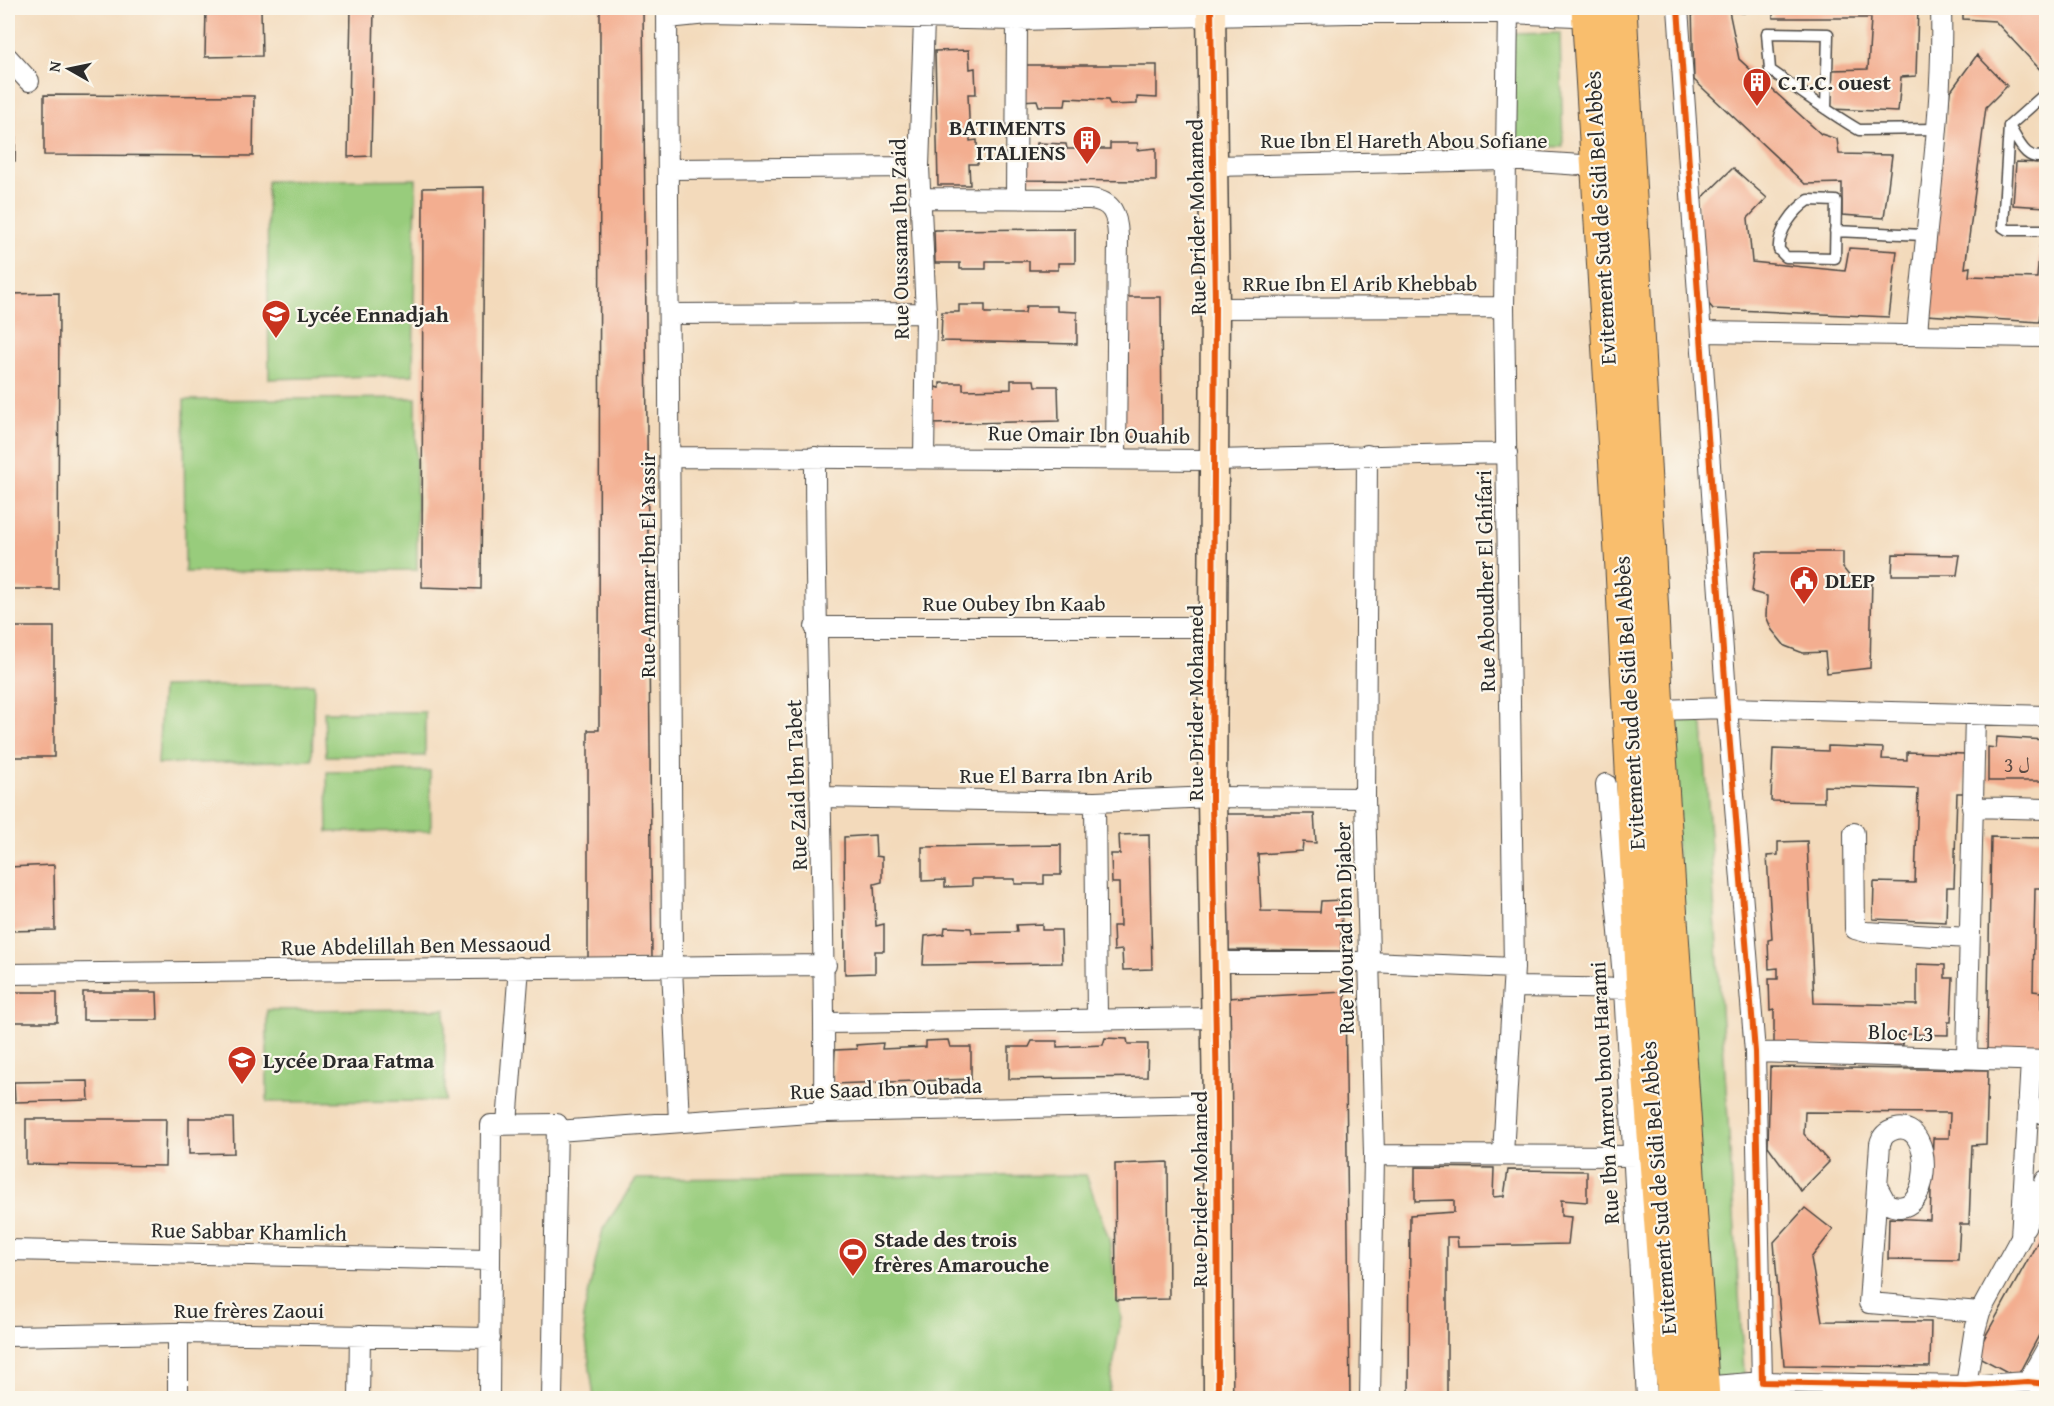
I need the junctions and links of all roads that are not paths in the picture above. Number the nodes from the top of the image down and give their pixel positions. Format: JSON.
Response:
{"nodes":[{"id":1,"x":1678,"y":8,"type":"edge"},
{"id":2,"x":1941,"y":8,"type":"edge"},
{"id":3,"x":1351,"y":10,"type":"edge"},
{"id":4,"x":1508,"y":10,"type":"edge"},
{"id":5,"x":711,"y":11,"type":"edge"},
{"id":6,"x":1211,"y":12,"type":"edge"},
{"id":7,"x":1588,"y":12,"type":"edge"},
{"id":8,"x":1621,"y":12,"type":"edge"},
{"id":9,"x":668,"y":13,"type":"edge"},
{"id":10,"x":1044,"y":14,"type":"edge"},
{"id":11,"x":924,"y":20,"type":"junction"},
{"id":12,"x":1017,"y":20,"type":"junction"},
{"id":13,"x":8,"y":58,"type":"edge"},
{"id":14,"x":29,"y":81,"type":"dead end"},
{"id":15,"x":2046,"y":93,"type":"edge"},
{"id":16,"x":1826,"y":109,"type":"junction"},
{"id":17,"x":2009,"y":126,"type":"junction"},
{"id":18,"x":1938,"y":129,"type":"junction"},
{"id":19,"x":2046,"y":155,"type":"edge"},
{"id":20,"x":1506,"y":160,"type":"junction"},
{"id":21,"x":1212,"y":166,"type":"junction"},
{"id":22,"x":1597,"y":166,"type":"junction"},
{"id":23,"x":919,"y":167,"type":"junction"},
{"id":24,"x":670,"y":169,"type":"junction"},
{"id":25,"x":1016,"y":196,"type":"junction"},
{"id":26,"x":919,"y":198,"type":"junction"},
{"id":27,"x":2046,"y":230,"type":"edge"},
{"id":28,"x":1835,"y":231,"type":"junction"},
{"id":29,"x":1924,"y":235,"type":"junction"},
{"id":30,"x":1504,"y":307,"type":"junction"},
{"id":31,"x":1215,"y":308,"type":"junction"},
{"id":32,"x":926,"y":313,"type":"junction"},
{"id":33,"x":669,"y":314,"type":"junction"},
{"id":34,"x":1702,"y":332,"type":"junction"},
{"id":35,"x":1917,"y":334,"type":"junction"},
{"id":36,"x":2046,"y":337,"type":"edge"},
{"id":37,"x":1508,"y":453,"type":"junction"},
{"id":38,"x":1367,"y":455,"type":"junction"},
{"id":39,"x":671,"y":457,"type":"junction"},
{"id":40,"x":924,"y":457,"type":"junction"},
{"id":41,"x":815,"y":458,"type":"junction"},
{"id":42,"x":1116,"y":459,"type":"junction"},
{"id":43,"x":1214,"y":460,"type":"junction"},
{"id":44,"x":815,"y":627,"type":"junction"},
{"id":45,"x":1213,"y":627,"type":"junction"},
{"id":46,"x":1727,"y":708,"type":"junction"},
{"id":47,"x":1657,"y":710,"type":"junction"},
{"id":48,"x":1975,"y":715,"type":"junction"},
{"id":49,"x":2046,"y":716,"type":"edge"},
{"id":50,"x":1606,"y":784,"type":"dead end"},
{"id":51,"x":820,"y":797,"type":"junction"},
{"id":52,"x":1212,"y":797,"type":"junction"},
{"id":53,"x":1365,"y":798,"type":"junction"},
{"id":54,"x":1095,"y":802,"type":"junction"},
{"id":55,"x":1972,"y":807,"type":"junction"},
{"id":56,"x":2046,"y":809,"type":"edge"},
{"id":57,"x":1854,"y":833,"type":"dead end"},
{"id":58,"x":1969,"y":938,"type":"junction"},
{"id":59,"x":1213,"y":962,"type":"junction"},
{"id":60,"x":1369,"y":962,"type":"junction"},
{"id":61,"x":826,"y":965,"type":"junction"},
{"id":62,"x":519,"y":967,"type":"junction"},
{"id":63,"x":672,"y":967,"type":"junction"},
{"id":64,"x":8,"y":974,"type":"edge"},
{"id":65,"x":1513,"y":978,"type":"junction"},
{"id":66,"x":1633,"y":989,"type":"junction"},
{"id":67,"x":1097,"y":1018,"type":"junction"},
{"id":68,"x":1216,"y":1018,"type":"junction"},
{"id":69,"x":825,"y":1023,"type":"junction"},
{"id":70,"x":1755,"y":1052,"type":"junction"},
{"id":71,"x":1967,"y":1057,"type":"junction"},
{"id":72,"x":2039,"y":1061,"type":"edge"},
{"id":73,"x":1217,"y":1104,"type":"junction"},
{"id":74,"x":2028,"y":1104,"type":"junction"},
{"id":75,"x":824,"y":1112,"type":"junction"},
{"id":76,"x":2046,"y":1115,"type":"edge"},
{"id":77,"x":679,"y":1122,"type":"junction"},
{"id":78,"x":507,"y":1125,"type":"junction"},
{"id":79,"x":558,"y":1131,"type":"junction"},
{"id":80,"x":1503,"y":1154,"type":"junction"},
{"id":81,"x":1374,"y":1155,"type":"junction"},
{"id":82,"x":1644,"y":1156,"type":"junction"},
{"id":83,"x":2046,"y":1180,"type":"edge"},
{"id":84,"x":1878,"y":1188,"type":"dead end"},
{"id":85,"x":2021,"y":1237,"type":"junction"},
{"id":86,"x":8,"y":1250,"type":"edge"},
{"id":87,"x":490,"y":1260,"type":"junction"},
{"id":88,"x":1980,"y":1312,"type":"junction"},
{"id":89,"x":178,"y":1333,"type":"junction"},
{"id":90,"x":360,"y":1335,"type":"junction"},
{"id":91,"x":8,"y":1336,"type":"edge"},
{"id":92,"x":490,"y":1338,"type":"junction"},
{"id":93,"x":2046,"y":1350,"type":"edge"},
{"id":94,"x":1762,"y":1382,"type":"junction"},
{"id":95,"x":2037,"y":1383,"type":"edge"},
{"id":96,"x":1966,"y":1386,"type":"junction"},
{"id":97,"x":1784,"y":1390,"type":"edge"},
{"id":98,"x":1693,"y":1395,"type":"edge"},
{"id":99,"x":178,"y":1398,"type":"edge"},
{"id":100,"x":359,"y":1398,"type":"edge"},
{"id":101,"x":489,"y":1398,"type":"edge"},
{"id":102,"x":552,"y":1398,"type":"edge"},
{"id":103,"x":1218,"y":1398,"type":"edge"},
{"id":104,"x":1370,"y":1398,"type":"edge"},
{"id":105,"x":1647,"y":1398,"type":"edge"}],
"edges":[{"from":1,"to":34,"type":"street"},
{"from":2,"to":18,"type":"street"},
{"from":3,"to":4,"type":"street"},
{"from":3,"to":6,"type":"street"},
{"from":4,"to":7,"type":"street"},
{"from":4,"to":20,"type":"street","name":"Rue Aboudher El Ghifari"},
{"from":5,"to":9,"type":"street"},
{"from":5,"to":11,"type":"street"},
{"from":6,"to":10,"type":"street"},
{"from":6,"to":21,"type":"street","name":"Rue Drider Mohamed"},
{"from":7,"to":8,"type":"street"},
{"from":7,"to":22,"type":"highway","name":"Evitement Sud de Sidi Bel Abbès"},
{"from":8,"to":47,"type":"highway","name":"Evitement Sud de Sidi Bel Abbès"},
{"from":9,"to":24,"type":"street","name":"Rue Ammar Ibn El Yassir"},
{"from":10,"to":12,"type":"street"},
{"from":11,"to":12,"type":"street"},
{"from":11,"to":23,"type":"street","name":"Rue Oussama Ibn Zaid"},
{"from":12,"to":25,"type":"street"},
{"from":13,"to":14,"type":"street"},
{"from":15,"to":17,"type":"lane"},
{"from":16,"to":16,"type":"lane"},
{"from":16,"to":18,"type":"lane"},
{"from":17,"to":19,"type":"lane"},
{"from":17,"to":27,"type":"lane"},
{"from":18,"to":29,"type":"street"},
{"from":20,"to":21,"type":"street","name":"Rue Ibn El Hareth Abou Sofiane"},
{"from":20,"to":22,"type":"street","name":"Rue Ibn El Hareth Abou Sofiane"},
{"from":20,"to":30,"type":"street","name":"Rue Aboudher El Ghifari"},
{"from":21,"to":31,"type":"street","name":"Rue Drider Mohamed"},
{"from":22,"to":66,"type":"highway","name":"Evitement Sud de Sidi Bel Abbès"},
{"from":23,"to":24,"type":"street"},
{"from":23,"to":26,"type":"street","name":"Rue Oussama Ibn Zaid"},
{"from":24,"to":33,"type":"street","name":"Rue Ammar Ibn El Yassir"},
{"from":25,"to":26,"type":"street"},
{"from":25,"to":42,"type":"street"},
{"from":26,"to":32,"type":"street","name":"Rue Oussama Ibn Zaid"},
{"from":28,"to":28,"type":"lane"},
{"from":28,"to":29,"type":"lane"},
{"from":29,"to":35,"type":"street"},
{"from":30,"to":31,"type":"street","name":"RRue Ibn El Arib Khebbab"},
{"from":30,"to":37,"type":"street","name":"Rue Aboudher El Ghifari"},
{"from":31,"to":43,"type":"street","name":"Rue Drider Mohamed"},
{"from":32,"to":33,"type":"street"},
{"from":32,"to":40,"type":"street","name":"Rue Oussama Ibn Zaid"},
{"from":33,"to":39,"type":"street","name":"Rue Ammar Ibn El Yassir"},
{"from":34,"to":35,"type":"street"},
{"from":34,"to":46,"type":"street"},
{"from":35,"to":36,"type":"street"},
{"from":37,"to":38,"type":"street","name":"Rue Omair Ibn Ouahib"},
{"from":37,"to":65,"type":"street","name":"Rue Aboudher El Ghifari"},
{"from":38,"to":43,"type":"street","name":"Rue Omair Ibn Ouahib"},
{"from":38,"to":53,"type":"street","name":"Rue Mourad Ibn Djaber"},
{"from":39,"to":41,"type":"street","name":"Rue Omair Ibn Ouahib"},
{"from":39,"to":63,"type":"street","name":"Rue Ammar Ibn El Yassir"},
{"from":40,"to":41,"type":"street","name":"Rue Omair Ibn Ouahib"},
{"from":40,"to":42,"type":"street","name":"Rue Omair Ibn Ouahib"},
{"from":41,"to":44,"type":"street","name":"Rue Zaid Ibn Tabet"},
{"from":42,"to":43,"type":"street","name":"Rue Omair Ibn Ouahib"},
{"from":43,"to":45,"type":"street","name":"Rue Drider Mohamed"},
{"from":44,"to":45,"type":"street","name":"Rue Oubey Ibn Kaab"},
{"from":44,"to":51,"type":"street","name":"Rue Zaid Ibn Tabet"},
{"from":45,"to":52,"type":"street","name":"Rue Drider Mohamed"},
{"from":46,"to":47,"type":"street"},
{"from":46,"to":48,"type":"street"},
{"from":46,"to":70,"type":"street"},
{"from":47,"to":98,"type":"highway","name":"Evitement Sud de Sidi Bel Abbès"},
{"from":48,"to":49,"type":"street"},
{"from":48,"to":55,"type":"street"},
{"from":50,"to":66,"type":"street","name":"Rue Ibn Amrou bnou Harami"},
{"from":51,"to":54,"type":"street","name":"Rue El Barra Ibn Arib"},
{"from":51,"to":61,"type":"street","name":"Rue Zaid Ibn Tabet"},
{"from":52,"to":53,"type":"street","name":"Rue El Barra Ibn Arib"},
{"from":52,"to":54,"type":"street","name":"Rue El Barra Ibn Arib"},
{"from":52,"to":59,"type":"street","name":"Rue Drider Mohamed"},
{"from":53,"to":60,"type":"street","name":"Rue Mourad Ibn Djaber"},
{"from":54,"to":67,"type":"street"},
{"from":55,"to":56,"type":"street"},
{"from":55,"to":58,"type":"street"},
{"from":57,"to":58,"type":"street"},
{"from":58,"to":71,"type":"street"},
{"from":59,"to":60,"type":"street"},
{"from":59,"to":68,"type":"street","name":"Rue Drider Mohamed"},
{"from":60,"to":65,"type":"street"},
{"from":60,"to":81,"type":"street","name":"Rue Mourad Ibn Djaber"},
{"from":61,"to":63,"type":"street","name":"Rue Abdelillah Ben Messaoud"},
{"from":61,"to":69,"type":"street","name":"Rue Zaid Ibn Tabet"},
{"from":62,"to":63,"type":"street","name":"Rue Abdelillah Ben Messaoud"},
{"from":62,"to":64,"type":"street","name":"Rue Abdelillah Ben Messaoud"},
{"from":62,"to":78,"type":"street"},
{"from":63,"to":77,"type":"street","name":"Rue Ammar Ibn El Yassir"},
{"from":65,"to":66,"type":"street"},
{"from":65,"to":80,"type":"street","name":"Rue Aboudher El Ghifari"},
{"from":66,"to":82,"type":"highway","name":"Evitement Sud de Sidi Bel Abbès"},
{"from":67,"to":68,"type":"street"},
{"from":67,"to":69,"type":"street"},
{"from":68,"to":73,"type":"street","name":"Rue Drider Mohamed"},
{"from":69,"to":75,"type":"street","name":"Rue Zaid Ibn Tabet"},
{"from":70,"to":71,"type":"street","name":"Bloc L3"},
{"from":70,"to":94,"type":"street"},
{"from":71,"to":72,"type":"street","name":"Bloc L3"},
{"from":72,"to":74,"type":"street"},
{"from":73,"to":75,"type":"street","name":"Rue Saad Ibn Oubada"},
{"from":73,"to":103,"type":"street","name":"Rue Drider Mohamed"},
{"from":74,"to":76,"type":"street"},
{"from":74,"to":85,"type":"street"},
{"from":75,"to":77,"type":"street","name":"Rue Saad Ibn Oubada"},
{"from":77,"to":79,"type":"street","name":"Rue Saad Ibn Oubada"},
{"from":78,"to":79,"type":"street","name":"Rue Saad Ibn Oubada"},
{"from":78,"to":87,"type":"street"},
{"from":79,"to":102,"type":"street"},
{"from":80,"to":81,"type":"street"},
{"from":80,"to":82,"type":"street"},
{"from":81,"to":104,"type":"street","name":"Rue Mourad Ibn Djaber"},
{"from":82,"to":98,"type":"highway","name":"Evitement Sud de Sidi Bel Abbès"},
{"from":82,"to":105,"type":"street","name":"Rue Ibn Amrou bnou Harami"},
{"from":83,"to":85,"type":"street"},
{"from":84,"to":88,"type":"street"},
{"from":85,"to":88,"type":"street"},
{"from":86,"to":87,"type":"street","name":"Rue Sabbar Khamlich"},
{"from":87,"to":92,"type":"street"},
{"from":88,"to":96,"type":"street"},
{"from":89,"to":90,"type":"street","name":"Rue frères Zaoui"},
{"from":89,"to":91,"type":"street","name":"Rue frères Zaoui"},
{"from":89,"to":99,"type":"street"},
{"from":90,"to":92,"type":"street","name":"Rue frères Zaoui"},
{"from":90,"to":100,"type":"street"},
{"from":92,"to":101,"type":"street"},
{"from":93,"to":95,"type":"street"},
{"from":94,"to":97,"type":"street"},
{"from":94,"to":98,"type":"street"},
{"from":95,"to":96,"type":"street"},
{"from":96,"to":97,"type":"street"}]}
